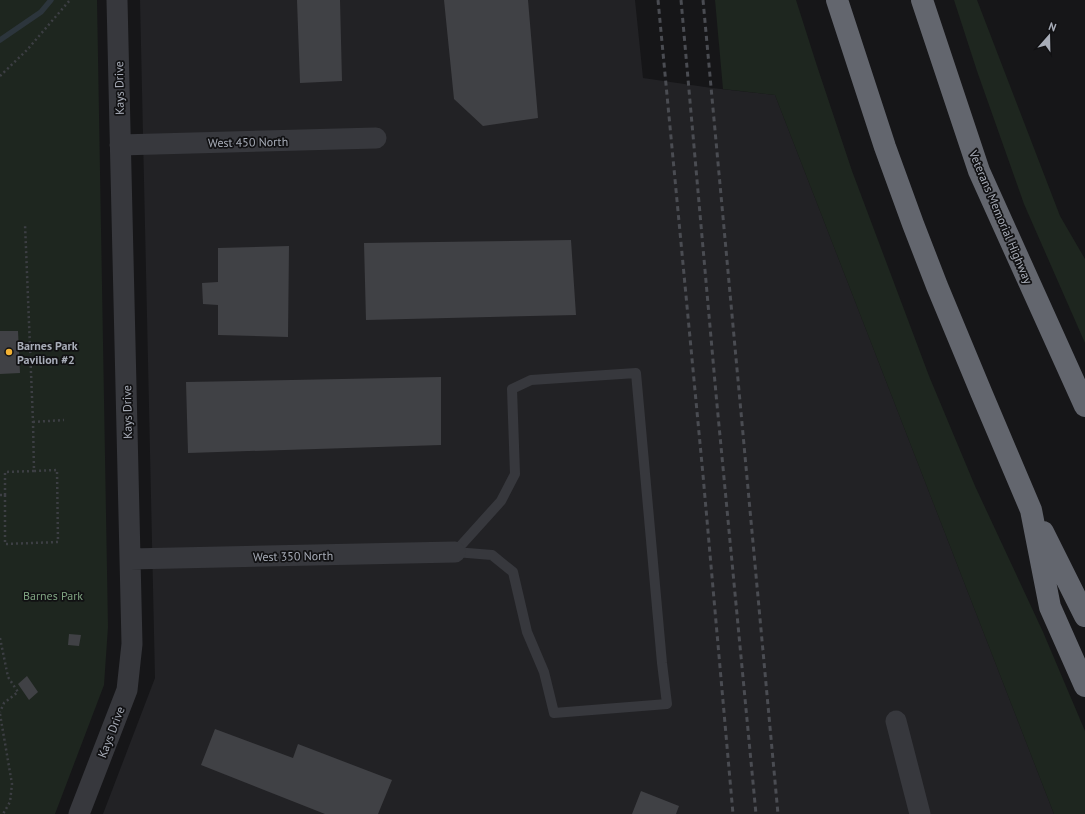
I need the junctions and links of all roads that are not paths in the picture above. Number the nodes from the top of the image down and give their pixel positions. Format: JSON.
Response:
{"nodes":[{"id":1,"x":117,"y":0,"type":"edge"},
{"id":2,"x":837,"y":0,"type":"edge"},
{"id":3,"x":922,"y":0,"type":"edge"},
{"id":4,"x":376,"y":138,"type":"dead end"},
{"id":5,"x":120,"y":145,"type":"junction"},
{"id":6,"x":1080,"y":393,"type":"edge"},
{"id":7,"x":1085,"y":406,"type":"edge"},
{"id":8,"x":1031,"y":510,"type":"junction"},
{"id":9,"x":455,"y":552,"type":"junction"},
{"id":10,"x":130,"y":559,"type":"junction"},
{"id":11,"x":1085,"y":616,"type":"edge"},
{"id":12,"x":1085,"y":686,"type":"edge"},
{"id":13,"x":896,"y":721,"type":"dead end"},
{"id":14,"x":79,"y":814,"type":"edge"},
{"id":15,"x":920,"y":814,"type":"edge"}],
"edges":[{"from":1,"to":5,"type":"street","name":"Kays Drive"},
{"from":2,"to":8,"type":"highway"},
{"from":3,"to":6,"type":"highway","name":"Veterans Memorial Highway"},
{"from":4,"to":5,"type":"street","name":"West 450 North"},
{"from":5,"to":10,"type":"street","name":"Kays Drive"},
{"from":6,"to":7,"type":"highway","name":"Veterans Memorial Highway"},
{"from":8,"to":11,"type":"highway"},
{"from":8,"to":12,"type":"highway"},
{"from":9,"to":9,"type":"lane"},
{"from":9,"to":10,"type":"street","name":"West 350 North"},
{"from":10,"to":14,"type":"street","name":"Kays Drive"},
{"from":13,"to":15,"type":"street"}]}
